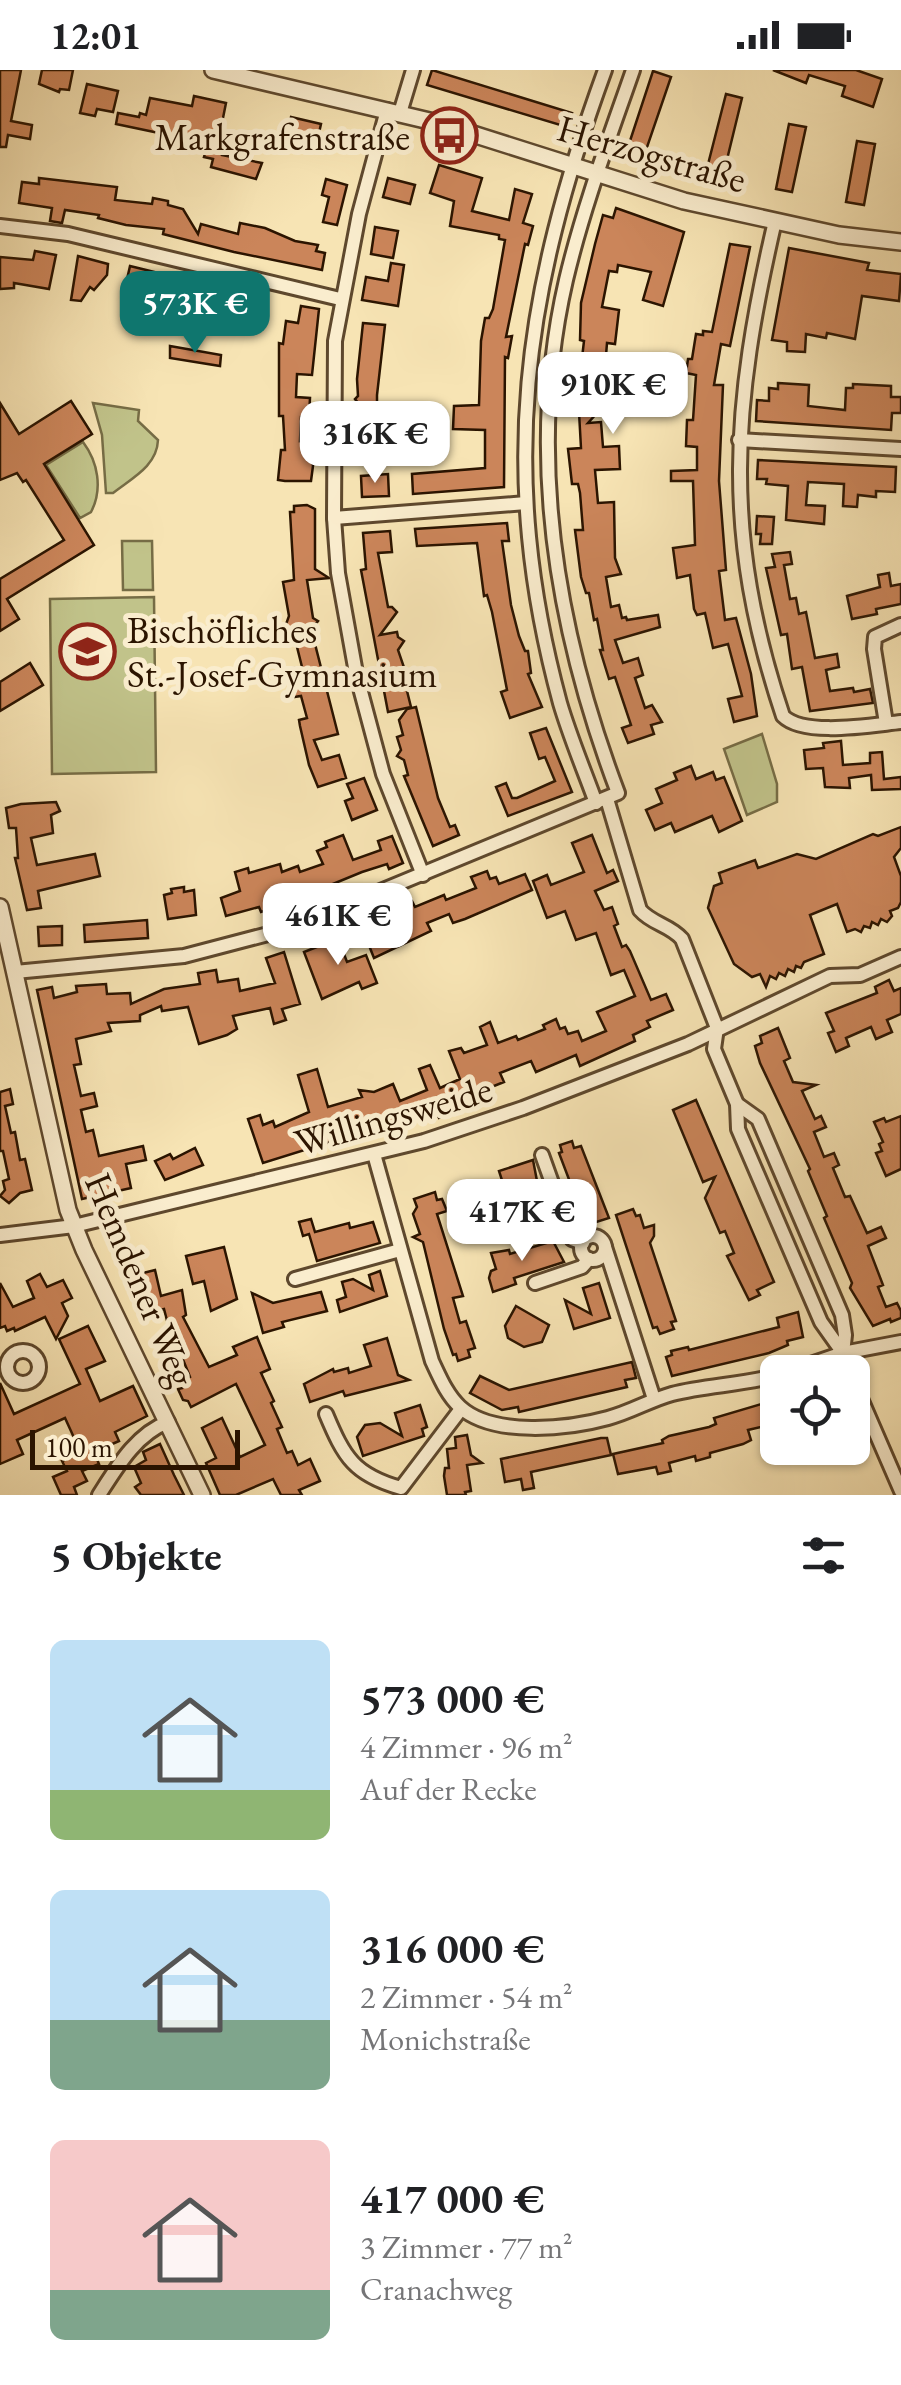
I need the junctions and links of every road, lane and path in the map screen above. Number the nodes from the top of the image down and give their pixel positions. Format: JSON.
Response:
{"nodes":[{"id":1,"x":213,"y":70,"type":"edge"},
{"id":2,"x":414,"y":70,"type":"edge"},
{"id":3,"x":605,"y":70,"type":"edge"},
{"id":4,"x":633,"y":70,"type":"edge"},
{"id":5,"x":394,"y":112,"type":"junction"},
{"id":6,"x":570,"y":166,"type":"junction"},
{"id":7,"x":597,"y":174,"type":"junction"},
{"id":8,"x":774,"y":221,"type":"junction"},
{"id":9,"x":0,"y":226,"type":"edge"},
{"id":10,"x":901,"y":242,"type":"edge"},
{"id":11,"x":340,"y":299,"type":"junction"},
{"id":12,"x":738,"y":440,"type":"junction"},
{"id":13,"x":901,"y":449,"type":"edge"},
{"id":14,"x":526,"y":504,"type":"junction"},
{"id":15,"x":334,"y":518,"type":"junction"},
{"id":16,"x":901,"y":626,"type":"edge"},
{"id":17,"x":894,"y":723,"type":"edge"},
{"id":18,"x":601,"y":801,"type":"junction"},
{"id":19,"x":423,"y":874,"type":"junction"},
{"id":20,"x":0,"y":909,"type":"edge"},
{"id":21,"x":901,"y":957,"type":"edge"},
{"id":22,"x":15,"y":972,"type":"junction"},
{"id":23,"x":717,"y":1028,"type":"junction"},
{"id":24,"x":737,"y":1104,"type":"junction"},
{"id":25,"x":374,"y":1154,"type":"junction"},
{"id":26,"x":542,"y":1155,"type":"dead end"},
{"id":27,"x":564,"y":1217,"type":"junction"},
{"id":28,"x":74,"y":1226,"type":"junction"},
{"id":29,"x":511,"y":1234,"type":"dead end"},
{"id":30,"x":0,"y":1235,"type":"edge"},
{"id":31,"x":582,"y":1243,"type":"junction"},
{"id":32,"x":605,"y":1247,"type":"junction"},
{"id":33,"x":400,"y":1250,"type":"junction"},
{"id":34,"x":589,"y":1259,"type":"junction"},
{"id":35,"x":294,"y":1280,"type":"dead end"},
{"id":36,"x":535,"y":1283,"type":"dead end"},
{"id":37,"x":901,"y":1342,"type":"edge"},
{"id":38,"x":843,"y":1353,"type":"junction"},
{"id":39,"x":837,"y":1355,"type":"edge"},
{"id":40,"x":760,"y":1378,"type":"edge"},
{"id":41,"x":654,"y":1399,"type":"junction"},
{"id":42,"x":461,"y":1408,"type":"junction"},
{"id":43,"x":326,"y":1414,"type":"dead end"},
{"id":44,"x":870,"y":1419,"type":"edge"},
{"id":45,"x":168,"y":1422,"type":"junction"},
{"id":46,"x":901,"y":1490,"type":"edge"},
{"id":47,"x":404,"y":1491,"type":"edge"},
{"id":48,"x":99,"y":1495,"type":"edge"},
{"id":49,"x":202,"y":1495,"type":"edge"}],
"edges":[{"from":1,"to":5,"type":"street","name":"Herzogstraße"},
{"from":2,"to":5,"type":"street"},
{"from":3,"to":6,"type":"street"},
{"from":4,"to":7,"type":"street"},
{"from":5,"to":6,"type":"street","name":"Herzogstraße"},
{"from":5,"to":11,"type":"street"},
{"from":6,"to":7,"type":"street","name":"Herzogstraße"},
{"from":6,"to":14,"type":"street"},
{"from":7,"to":8,"type":"street","name":"Herzogstraße"},
{"from":7,"to":18,"type":"street"},
{"from":8,"to":10,"type":"street","name":"Herzogstraße"},
{"from":8,"to":12,"type":"street"},
{"from":9,"to":11,"type":"street"},
{"from":11,"to":15,"type":"street"},
{"from":12,"to":13,"type":"street"},
{"from":12,"to":17,"type":"street"},
{"from":14,"to":15,"type":"street"},
{"from":14,"to":18,"type":"street"},
{"from":15,"to":19,"type":"street"},
{"from":16,"to":17,"type":"street"},
{"from":18,"to":19,"type":"street"},
{"from":18,"to":23,"type":"street"},
{"from":19,"to":22,"type":"street"},
{"from":20,"to":22,"type":"street","name":"Hemdener Weg"},
{"from":21,"to":23,"type":"street","name":"Willingsweide"},
{"from":22,"to":28,"type":"street","name":"Hemdener Weg"},
{"from":23,"to":24,"type":"street"},
{"from":23,"to":25,"type":"street","name":"Willingsweide"},
{"from":24,"to":38,"type":"street"},
{"from":24,"to":38,"type":"street"},
{"from":25,"to":28,"type":"street","name":"Willingsweide"},
{"from":25,"to":33,"type":"street"},
{"from":26,"to":27,"type":"street"},
{"from":27,"to":29,"type":"street"},
{"from":27,"to":31,"type":"street"},
{"from":28,"to":30,"type":"street","name":"Willingsweide"},
{"from":28,"to":45,"type":"street","name":"Hemdener Weg"},
{"from":31,"to":32,"type":"street"},
{"from":31,"to":34,"type":"street"},
{"from":32,"to":34,"type":"street"},
{"from":32,"to":41,"type":"street"},
{"from":33,"to":35,"type":"street"},
{"from":33,"to":42,"type":"street"},
{"from":34,"to":36,"type":"street"},
{"from":37,"to":38,"type":"street"},
{"from":38,"to":39,"type":"street"},
{"from":40,"to":41,"type":"street"},
{"from":41,"to":42,"type":"street"},
{"from":42,"to":47,"type":"street"},
{"from":43,"to":47,"type":"street"},
{"from":44,"to":46,"type":"street"},
{"from":45,"to":48,"type":"street"},
{"from":45,"to":49,"type":"street","name":"Hemdener Weg"}]}
